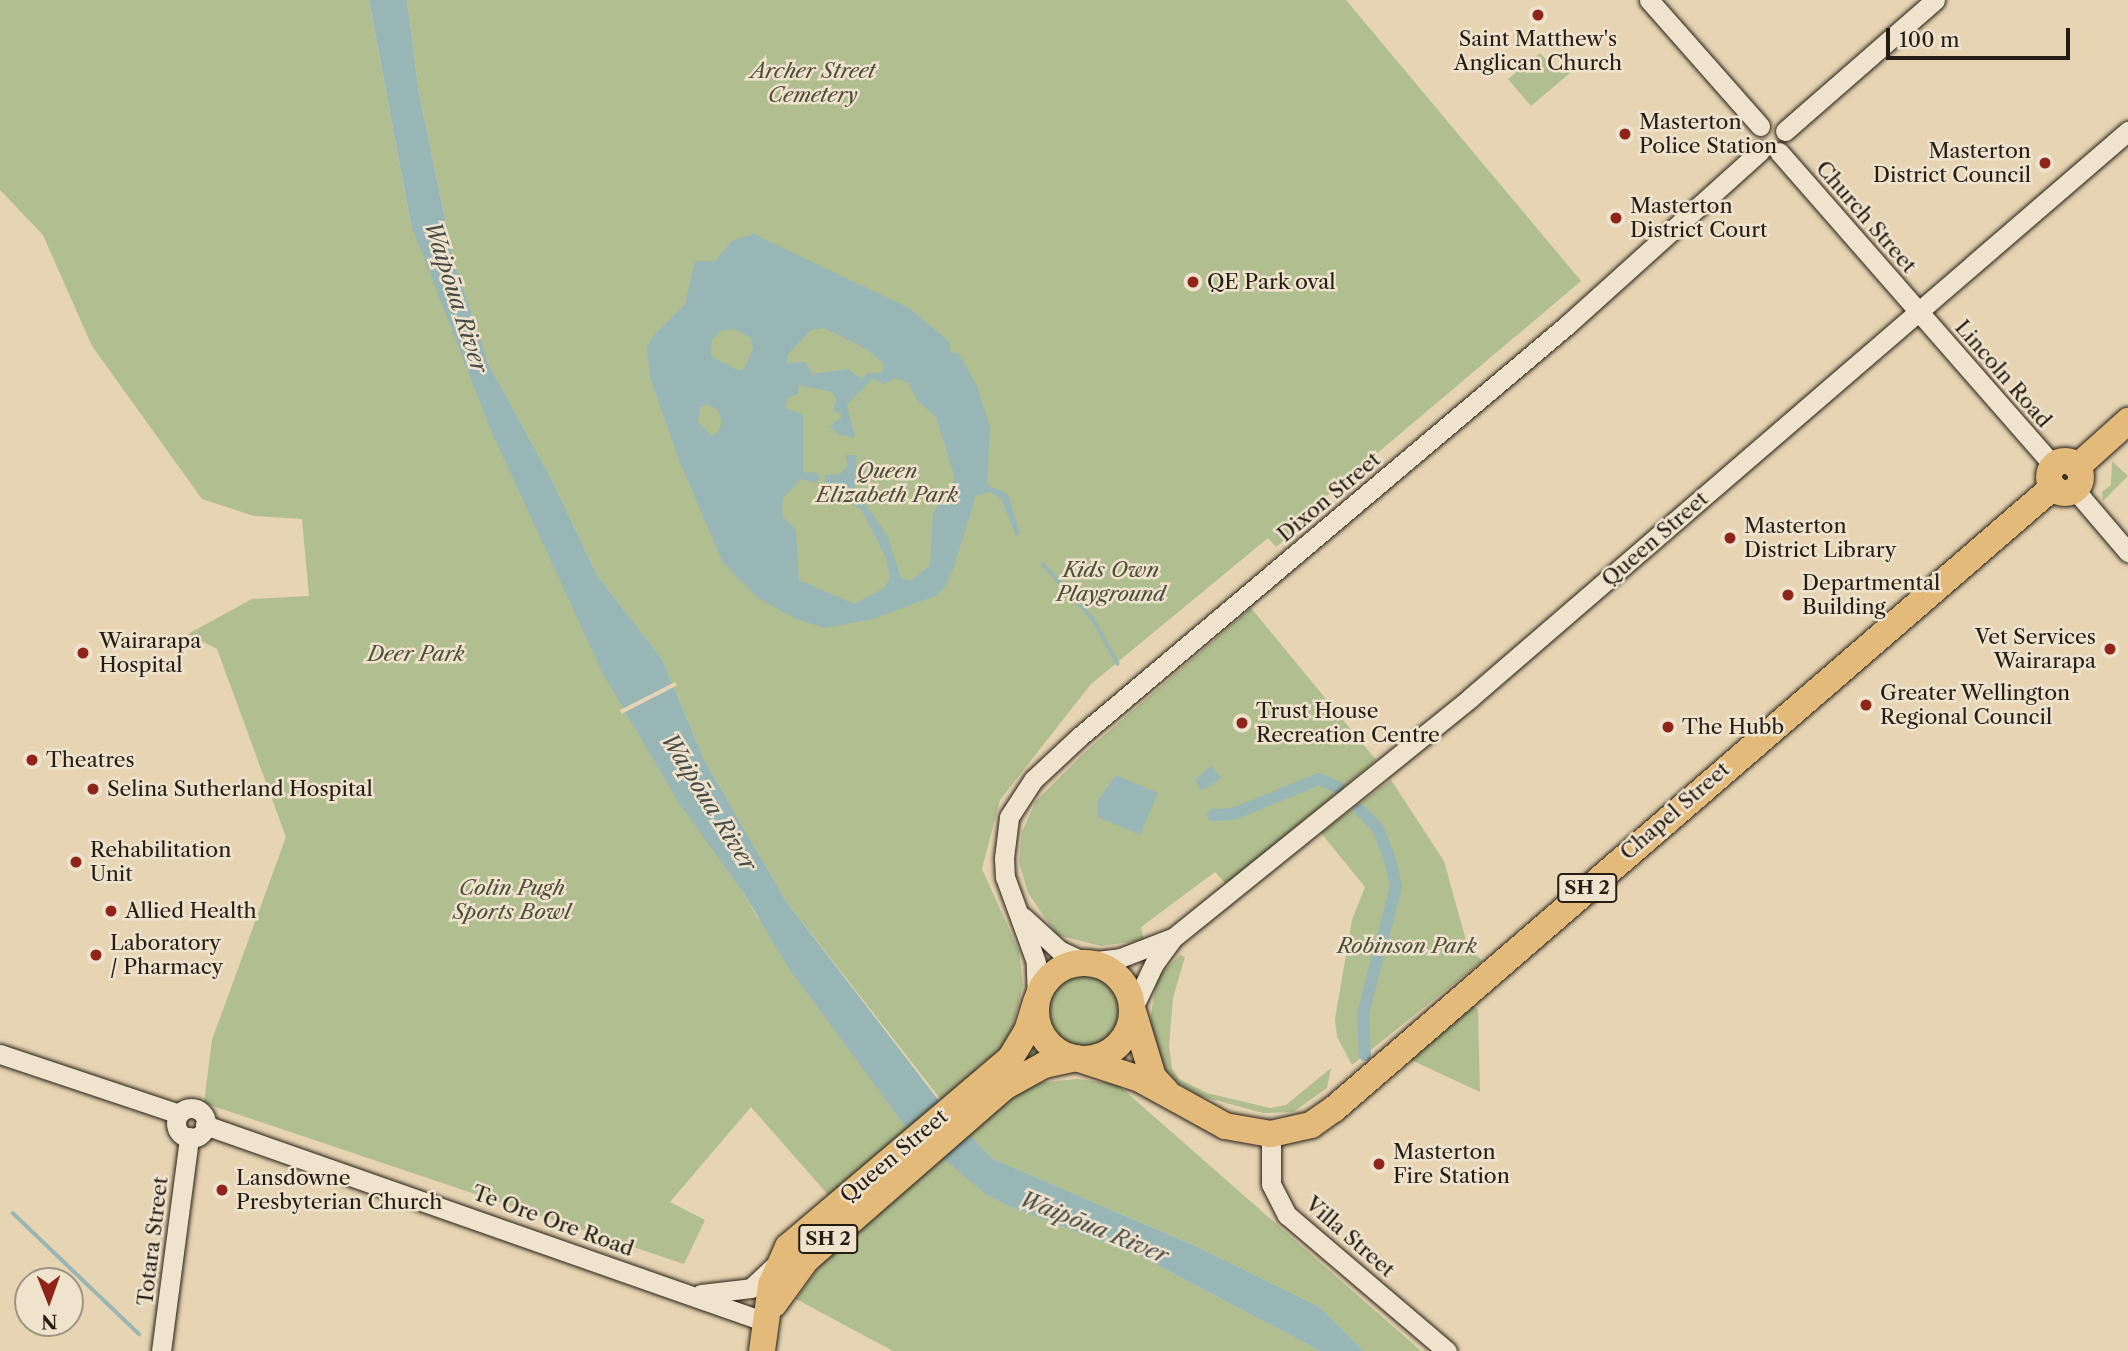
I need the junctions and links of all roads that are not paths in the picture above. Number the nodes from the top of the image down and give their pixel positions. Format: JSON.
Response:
{"nodes":[{"id":1,"x":1649,"y":0,"type":"edge"},
{"id":2,"x":1935,"y":0,"type":"edge"},
{"id":3,"x":1760,"y":126,"type":"junction"},
{"id":4,"x":1785,"y":131,"type":"junction"},
{"id":5,"x":2128,"y":131,"type":"edge"},
{"id":6,"x":1770,"y":151,"type":"junction"},
{"id":7,"x":1918,"y":311,"type":"junction"},
{"id":8,"x":2128,"y":421,"type":"edge"},
{"id":9,"x":2065,"y":478,"type":"junction"},
{"id":10,"x":2128,"y":552,"type":"edge"},
{"id":11,"x":1020,"y":914,"type":"junction"},
{"id":12,"x":1173,"y":938,"type":"junction"},
{"id":13,"x":1087,"y":962,"type":"junction"},
{"id":14,"x":1036,"y":1001,"type":"junction"},
{"id":15,"x":1133,"y":1009,"type":"junction"},
{"id":16,"x":0,"y":1054,"type":"edge"},
{"id":17,"x":1077,"y":1059,"type":"junction"},
{"id":18,"x":998,"y":1080,"type":"junction"},
{"id":19,"x":1176,"y":1102,"type":"junction"},
{"id":20,"x":179,"y":1114,"type":"junction"},
{"id":21,"x":205,"y":1125,"type":"junction"},
{"id":22,"x":1271,"y":1134,"type":"junction"},
{"id":23,"x":189,"y":1137,"type":"junction"},
{"id":24,"x":899,"y":1163,"type":"junction"},
{"id":25,"x":776,"y":1265,"type":"junction"},
{"id":26,"x":690,"y":1294,"type":"junction"},
{"id":27,"x":766,"y":1322,"type":"junction"},
{"id":28,"x":161,"y":1351,"type":"edge"},
{"id":29,"x":762,"y":1351,"type":"edge"},
{"id":30,"x":1447,"y":1351,"type":"edge"}],
"edges":[{"from":1,"to":3,"type":"street"},
{"from":2,"to":4,"type":"street"},
{"from":3,"to":4,"type":"street"},
{"from":3,"to":6,"type":"street"},
{"from":4,"to":6,"type":"street"},
{"from":5,"to":7,"type":"street","name":"Queen Street"},
{"from":6,"to":7,"type":"street","name":"Church Street"},
{"from":6,"to":11,"type":"street","name":"Dixon Street"},
{"from":7,"to":9,"type":"street","name":"Lincoln Road"},
{"from":7,"to":12,"type":"street","name":"Queen Street"},
{"from":8,"to":9,"type":"highway","name":"Chapel Street","number":"SH 2"},
{"from":9,"to":10,"type":"street","name":"Lincoln Road"},
{"from":9,"to":22,"type":"highway","name":"Chapel Street","number":"SH 2"},
{"from":11,"to":13,"type":"street","name":"Dixon Street"},
{"from":11,"to":14,"type":"street","name":"Dixon Street"},
{"from":12,"to":13,"type":"street","name":"Queen Street"},
{"from":12,"to":15,"type":"street","name":"Queen Street"},
{"from":13,"to":14,"type":"highway","number":"SH 2"},
{"from":13,"to":15,"type":"highway","number":"SH 2"},
{"from":14,"to":17,"type":"highway","number":"SH 2"},
{"from":14,"to":18,"type":"highway","name":"Queen Street","number":"SH 2"},
{"from":15,"to":17,"type":"highway","number":"SH 2"},
{"from":15,"to":19,"type":"highway","name":"Chapel Street","number":"SH 2"},
{"from":16,"to":20,"type":"street","name":"Te Ore Ore Road"},
{"from":17,"to":18,"type":"highway","name":"Queen Street","number":"SH 2"},
{"from":17,"to":19,"type":"highway","name":"Chapel Street","number":"SH 2"},
{"from":18,"to":24,"type":"highway","name":"Queen Street","number":"SH 2"},
{"from":19,"to":22,"type":"highway","name":"Chapel Street","number":"SH 2"},
{"from":20,"to":21,"type":"street","name":"Te Ore Ore Road"},
{"from":20,"to":23,"type":"street"},
{"from":21,"to":23,"type":"street"},
{"from":21,"to":26,"type":"street","name":"Te Ore Ore Road"},
{"from":22,"to":30,"type":"street","name":"Villa Street"},
{"from":23,"to":28,"type":"street","name":"Totara Street"},
{"from":24,"to":25,"type":"highway","name":"Queen Street","number":"SH 2"},
{"from":24,"to":27,"type":"highway","name":"Queen Street","number":"SH 2"},
{"from":25,"to":26,"type":"street"},
{"from":25,"to":27,"type":"highway","name":"Queen Street","number":"SH 2"},
{"from":26,"to":27,"type":"street","name":"Te Ore Ore Road"},
{"from":27,"to":29,"type":"highway","number":"SH 2"}]}
